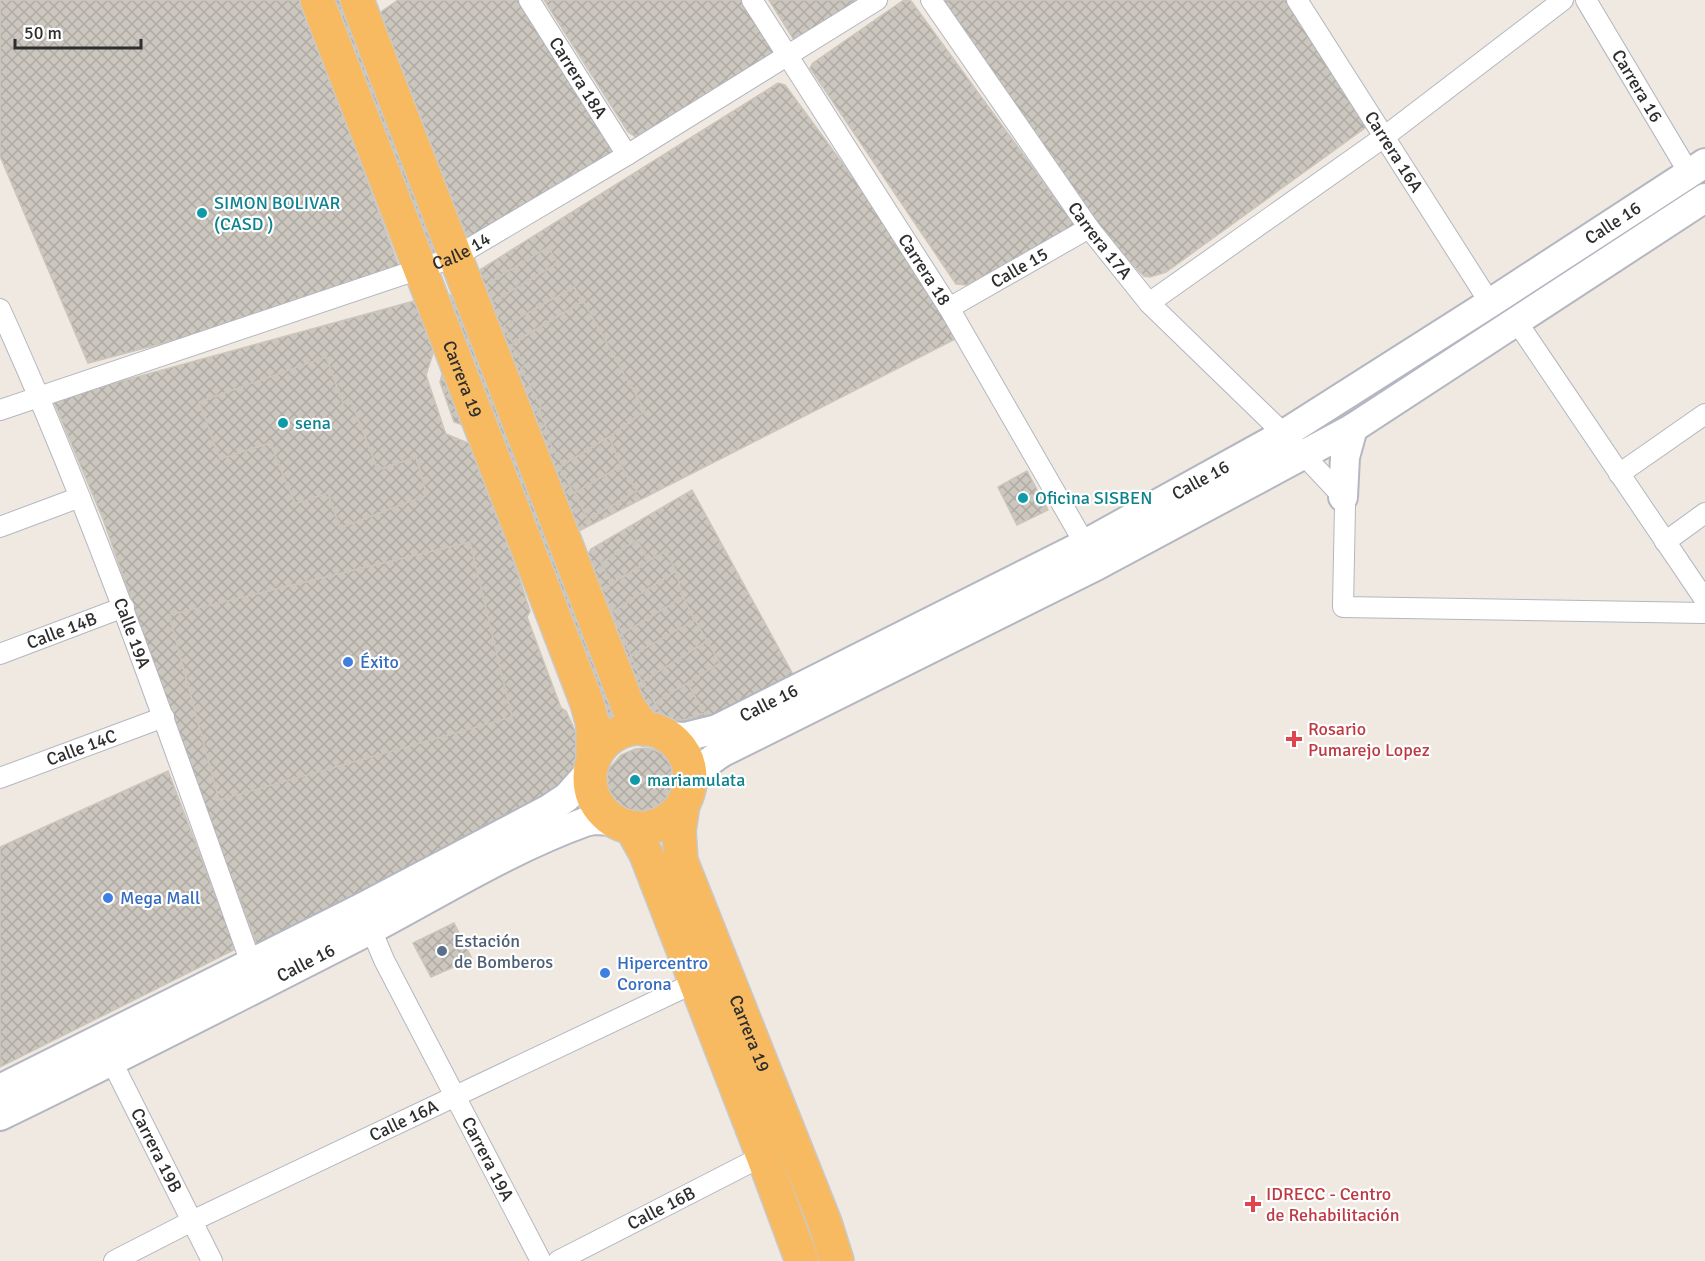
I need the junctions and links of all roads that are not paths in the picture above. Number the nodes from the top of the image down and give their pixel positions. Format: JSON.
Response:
{"nodes":[{"id":1,"x":317,"y":0,"type":"edge"},
{"id":2,"x":357,"y":0,"type":"edge"},
{"id":3,"x":529,"y":0,"type":"edge"},
{"id":4,"x":752,"y":0,"type":"edge"},
{"id":5,"x":877,"y":0,"type":"edge"},
{"id":6,"x":931,"y":0,"type":"edge"},
{"id":7,"x":1297,"y":0,"type":"edge"},
{"id":8,"x":1563,"y":0,"type":"edge"},
{"id":9,"x":1586,"y":0,"type":"edge"},
{"id":10,"x":788,"y":56,"type":"junction"},
{"id":11,"x":1384,"y":137,"type":"junction"},
{"id":12,"x":627,"y":155,"type":"junction"},
{"id":13,"x":1697,"y":168,"type":"edge"},
{"id":14,"x":1705,"y":198,"type":"edge"},
{"id":15,"x":1089,"y":228,"type":"junction"},
{"id":16,"x":455,"y":257,"type":"junction"},
{"id":17,"x":421,"y":269,"type":"junction"},
{"id":18,"x":1149,"y":303,"type":"junction"},
{"id":19,"x":1490,"y":303,"type":"junction"},
{"id":20,"x":949,"y":308,"type":"junction"},
{"id":21,"x":0,"y":309,"type":"edge"},
{"id":22,"x":1517,"y":322,"type":"junction"},
{"id":23,"x":41,"y":398,"type":"junction"},
{"id":24,"x":0,"y":410,"type":"edge"},
{"id":25,"x":1705,"y":414,"type":"edge"},
{"id":26,"x":1353,"y":428,"type":"junction"},
{"id":27,"x":1293,"y":444,"type":"junction"},
{"id":28,"x":1619,"y":474,"type":"junction"},
{"id":29,"x":81,"y":497,"type":"junction"},
{"id":30,"x":1342,"y":497,"type":"junction"},
{"id":31,"x":1705,"y":513,"type":"edge"},
{"id":32,"x":0,"y":527,"type":"edge"},
{"id":33,"x":1665,"y":542,"type":"junction"},
{"id":34,"x":1085,"y":544,"type":"junction"},
{"id":35,"x":1705,"y":600,"type":"edge"},
{"id":36,"x":124,"y":607,"type":"junction"},
{"id":37,"x":1705,"y":613,"type":"edge"},
{"id":38,"x":0,"y":654,"type":"edge"},
{"id":39,"x":164,"y":717,"type":"junction"},
{"id":40,"x":654,"y":732,"type":"junction"},
{"id":41,"x":592,"y":766,"type":"junction"},
{"id":42,"x":0,"y":778,"type":"edge"},
{"id":43,"x":686,"y":796,"type":"junction"},
{"id":44,"x":623,"y":824,"type":"junction"},
{"id":45,"x":371,"y":929,"type":"junction"},
{"id":46,"x":251,"y":963,"type":"junction"},
{"id":47,"x":696,"y":982,"type":"junction"},
{"id":48,"x":106,"y":1050,"type":"junction"},
{"id":49,"x":0,"y":1089,"type":"edge"},
{"id":50,"x":456,"y":1097,"type":"junction"},
{"id":51,"x":0,"y":1116,"type":"edge"},
{"id":52,"x":763,"y":1156,"type":"junction"},
{"id":53,"x":192,"y":1221,"type":"junction"},
{"id":54,"x":114,"y":1261,"type":"edge"},
{"id":55,"x":212,"y":1261,"type":"edge"},
{"id":56,"x":540,"y":1261,"type":"edge"},
{"id":57,"x":558,"y":1261,"type":"edge"},
{"id":58,"x":802,"y":1261,"type":"edge"},
{"id":59,"x":837,"y":1261,"type":"edge"}],
"edges":[{"from":1,"to":17,"type":"highway","name":"Carrera 19"},
{"from":2,"to":16,"type":"highway","name":"Carrera 19"},
{"from":3,"to":12,"type":"street","name":"Carrera 18A"},
{"from":4,"to":10,"type":"street","name":"Carrera 18"},
{"from":5,"to":10,"type":"street","name":"Calle 14"},
{"from":6,"to":15,"type":"street","name":"Carrera 17A"},
{"from":7,"to":11,"type":"street","name":"Carrera 16A"},
{"from":8,"to":11,"type":"street"},
{"from":9,"to":13,"type":"street","name":"Carrera 16"},
{"from":10,"to":12,"type":"street","name":"Calle 14"},
{"from":10,"to":20,"type":"street","name":"Carrera 18"},
{"from":11,"to":18,"type":"street"},
{"from":11,"to":19,"type":"street","name":"Carrera 16A"},
{"from":12,"to":16,"type":"street","name":"Calle 14"},
{"from":13,"to":19,"type":"main road","name":"Calle 16"},
{"from":14,"to":22,"type":"main road","name":"Calle 16"},
{"from":15,"to":18,"type":"street","name":"Carrera 17A"},
{"from":15,"to":20,"type":"street","name":"Calle 15"},
{"from":16,"to":17,"type":"street","name":"Calle 14"},
{"from":16,"to":40,"type":"highway","name":"Carrera 19"},
{"from":17,"to":23,"type":"street","name":"Calle 14"},
{"from":17,"to":41,"type":"highway","name":"Carrera 19"},
{"from":18,"to":27,"type":"street","name":"Carrera 17A"},
{"from":19,"to":27,"type":"main road","name":"Calle 16"},
{"from":20,"to":34,"type":"street","name":"Carrera 18"},
{"from":21,"to":23,"type":"street","name":"Calle 19A"},
{"from":22,"to":26,"type":"main road","name":"Calle 16"},
{"from":22,"to":28,"type":"street"},
{"from":23,"to":24,"type":"street","name":"Calle 14"},
{"from":23,"to":29,"type":"street","name":"Calle 19A"},
{"from":25,"to":28,"type":"street"},
{"from":26,"to":27,"type":"main road","name":"Calle 16"},
{"from":26,"to":30,"type":"main road"},
{"from":27,"to":30,"type":"street","name":"Carrera 17A"},
{"from":27,"to":34,"type":"main road","name":"Calle 16"},
{"from":27,"to":43,"type":"main road","name":"Calle 16"},
{"from":28,"to":33,"type":"street"},
{"from":29,"to":32,"type":"street"},
{"from":29,"to":36,"type":"street","name":"Calle 19A"},
{"from":30,"to":37,"type":"street"},
{"from":31,"to":33,"type":"street"},
{"from":33,"to":35,"type":"street"},
{"from":34,"to":40,"type":"main road","name":"Calle 16"},
{"from":36,"to":38,"type":"street","name":"Calle 14B"},
{"from":36,"to":39,"type":"street","name":"Calle 19A"},
{"from":39,"to":42,"type":"street","name":"Calle 14C"},
{"from":39,"to":46,"type":"street","name":"Calle 19A"},
{"from":40,"to":41,"type":"highway"},
{"from":40,"to":43,"type":"highway"},
{"from":41,"to":44,"type":"highway"},
{"from":41,"to":46,"type":"main road","name":"Calle 16"},
{"from":43,"to":44,"type":"highway"},
{"from":43,"to":59,"type":"highway","name":"Carrera 19"},
{"from":44,"to":45,"type":"main road","name":"Calle 16"},
{"from":44,"to":47,"type":"highway","name":"Carrera 19"},
{"from":45,"to":48,"type":"main road","name":"Calle 16"},
{"from":45,"to":50,"type":"street","name":"Carrera 19A"},
{"from":46,"to":48,"type":"main road","name":"Calle 16"},
{"from":47,"to":50,"type":"street","name":"Calle 16A"},
{"from":47,"to":52,"type":"highway","name":"Carrera 19"},
{"from":48,"to":49,"type":"main road","name":"Calle 16"},
{"from":48,"to":51,"type":"main road","name":"Calle 16"},
{"from":48,"to":53,"type":"street","name":"Carrera 19B"},
{"from":50,"to":53,"type":"street","name":"Calle 16A"},
{"from":50,"to":56,"type":"street","name":"Carrera 19A"},
{"from":52,"to":57,"type":"street","name":"Calle 16B"},
{"from":52,"to":58,"type":"highway","name":"Carrera 19"},
{"from":53,"to":54,"type":"street","name":"Calle 16A"},
{"from":53,"to":55,"type":"street","name":"Carrera 19B"}]}
